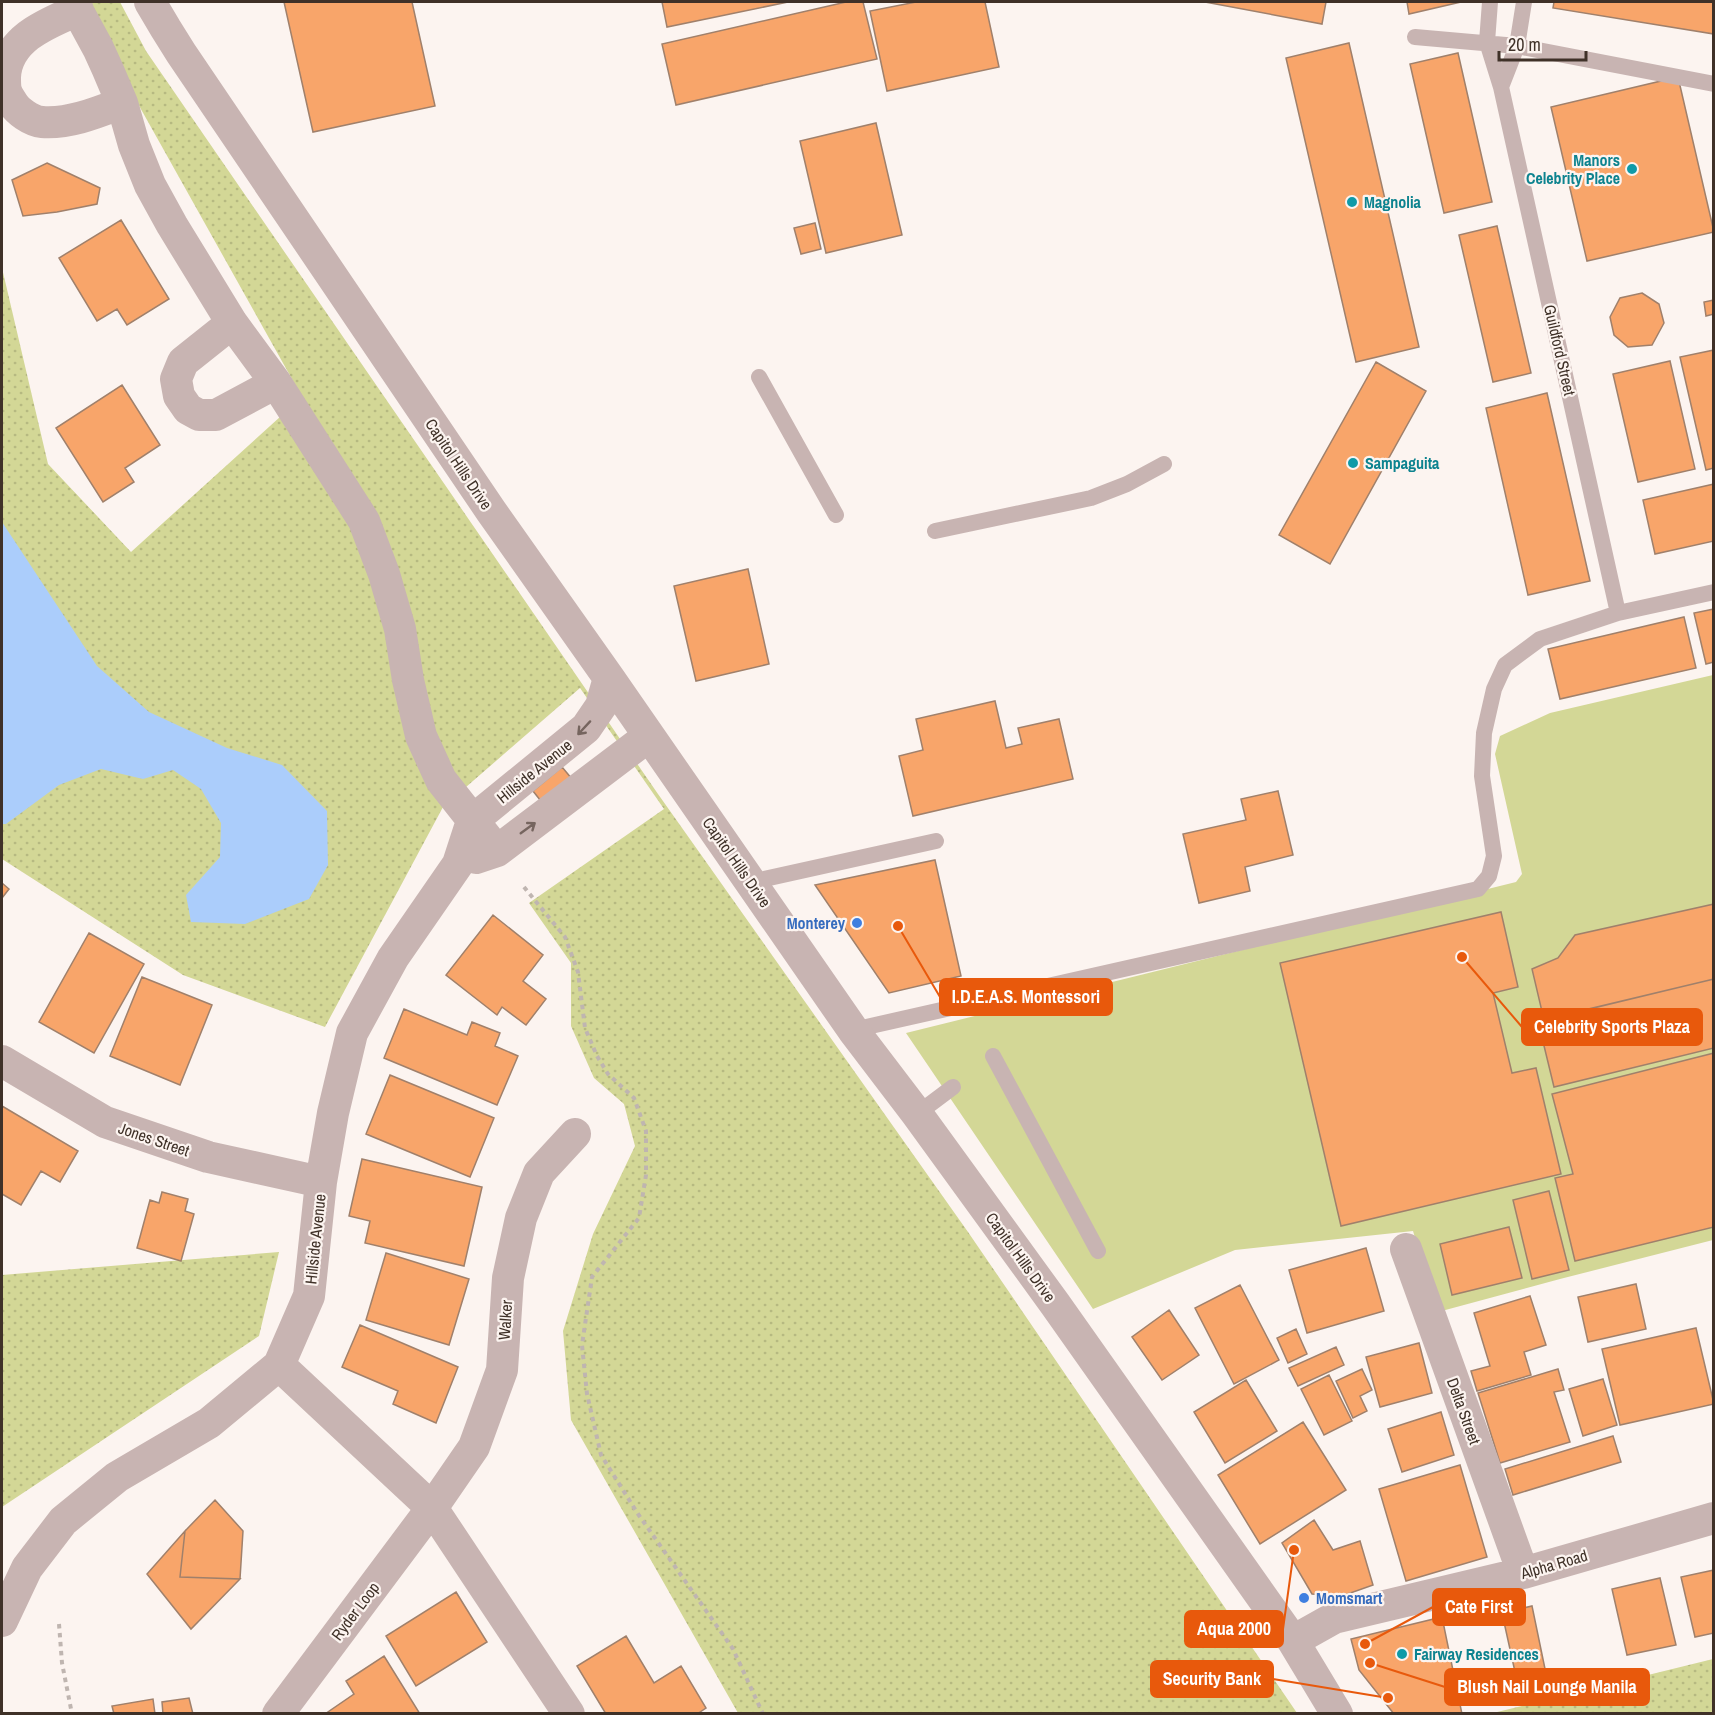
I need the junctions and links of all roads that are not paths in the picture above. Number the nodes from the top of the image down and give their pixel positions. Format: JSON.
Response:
{"nodes":[{"id":1,"x":150,"y":2,"type":"edge"},
{"id":2,"x":1490,"y":2,"type":"edge"},
{"id":3,"x":1524,"y":2,"type":"edge"},
{"id":4,"x":76,"y":6,"type":"edge"},
{"id":5,"x":1415,"y":37,"type":"dead end"},
{"id":6,"x":1487,"y":42,"type":"junction"},
{"id":7,"x":1517,"y":46,"type":"junction"},
{"id":8,"x":5,"y":58,"type":"edge"},
{"id":9,"x":1713,"y":84,"type":"edge"},
{"id":10,"x":1501,"y":87,"type":"junction"},
{"id":11,"x":122,"y":103,"type":"junction"},
{"id":12,"x":232,"y":324,"type":"junction"},
{"id":13,"x":759,"y":377,"type":"dead end"},
{"id":14,"x":276,"y":383,"type":"junction"},
{"id":15,"x":1164,"y":464,"type":"dead end"},
{"id":16,"x":836,"y":515,"type":"dead end"},
{"id":17,"x":935,"y":531,"type":"dead end"},
{"id":18,"x":1713,"y":592,"type":"edge"},
{"id":19,"x":1618,"y":613,"type":"junction"},
{"id":20,"x":609,"y":678,"type":"junction"},
{"id":21,"x":649,"y":736,"type":"junction"},
{"id":22,"x":472,"y":821,"type":"junction"},
{"id":23,"x":936,"y":841,"type":"dead end"},
{"id":24,"x":497,"y":851,"type":"junction"},
{"id":25,"x":458,"y":864,"type":"junction"},
{"id":26,"x":751,"y":882,"type":"junction"},
{"id":27,"x":853,"y":1030,"type":"junction"},
{"id":28,"x":993,"y":1056,"type":"dead end"},
{"id":29,"x":2,"y":1061,"type":"edge"},
{"id":30,"x":953,"y":1087,"type":"dead end"},
{"id":31,"x":917,"y":1114,"type":"junction"},
{"id":32,"x":575,"y":1134,"type":"dead end"},
{"id":33,"x":321,"y":1182,"type":"junction"},
{"id":34,"x":1406,"y":1250,"type":"dead end"},
{"id":35,"x":1098,"y":1251,"type":"dead end"},
{"id":36,"x":279,"y":1365,"type":"junction"},
{"id":37,"x":432,"y":1508,"type":"junction"},
{"id":38,"x":1713,"y":1518,"type":"edge"},
{"id":39,"x":1522,"y":1573,"type":"junction"},
{"id":40,"x":2,"y":1621,"type":"edge"},
{"id":41,"x":1293,"y":1641,"type":"junction"},
{"id":42,"x":278,"y":1713,"type":"edge"},
{"id":43,"x":569,"y":1713,"type":"edge"},
{"id":44,"x":1337,"y":1713,"type":"edge"}],
"edges":[{"from":1,"to":20,"type":"street","name":"Capitol Hills Drive"},
{"from":2,"to":6,"type":"lane","name":"Guildford Street"},
{"from":3,"to":7,"type":"lane"},
{"from":4,"to":8,"type":"street"},
{"from":4,"to":11,"type":"street"},
{"from":5,"to":6,"type":"lane"},
{"from":6,"to":7,"type":"lane"},
{"from":6,"to":10,"type":"lane","name":"Guildford Street"},
{"from":7,"to":9,"type":"lane"},
{"from":7,"to":10,"type":"lane"},
{"from":8,"to":11,"type":"street"},
{"from":10,"to":19,"type":"lane","name":"Guildford Street"},
{"from":11,"to":12,"type":"street"},
{"from":12,"to":14,"type":"street"},
{"from":12,"to":14,"type":"street"},
{"from":13,"to":16,"type":"lane"},
{"from":14,"to":22,"type":"street"},
{"from":15,"to":17,"type":"lane"},
{"from":18,"to":19,"type":"lane"},
{"from":19,"to":27,"type":"lane"},
{"from":20,"to":21,"type":"street","name":"Capitol Hills Drive"},
{"from":20,"to":22,"type":"street","name":"Hillside Avenue","one_way":true},
{"from":24,"to":21,"type":"street","one_way":true},
{"from":21,"to":26,"type":"street","name":"Capitol Hills Drive"},
{"from":22,"to":24,"type":"street"},
{"from":22,"to":25,"type":"street","name":"Hillside Avenue"},
{"from":23,"to":26,"type":"lane"},
{"from":24,"to":25,"type":"street"},
{"from":25,"to":33,"type":"street","name":"Hillside Avenue"},
{"from":26,"to":27,"type":"street","name":"Capitol Hills Drive"},
{"from":27,"to":31,"type":"street","name":"Capitol Hills Drive"},
{"from":28,"to":35,"type":"lane"},
{"from":29,"to":33,"type":"street","name":"Jones Street"},
{"from":30,"to":31,"type":"lane"},
{"from":31,"to":41,"type":"street","name":"Capitol Hills Drive"},
{"from":32,"to":37,"type":"street","name":"Walker"},
{"from":33,"to":36,"type":"street","name":"Hillside Avenue"},
{"from":34,"to":39,"type":"street","name":"Delta Street"},
{"from":36,"to":37,"type":"street"},
{"from":36,"to":40,"type":"street","name":"Hillside Avenue"},
{"from":37,"to":42,"type":"street","name":"Ryder Loop"},
{"from":37,"to":43,"type":"street"},
{"from":38,"to":39,"type":"street","name":"Alpha Road"},
{"from":39,"to":41,"type":"street","name":"Alpha Road"},
{"from":41,"to":44,"type":"street","name":"Capitol Hills Drive"}]}
